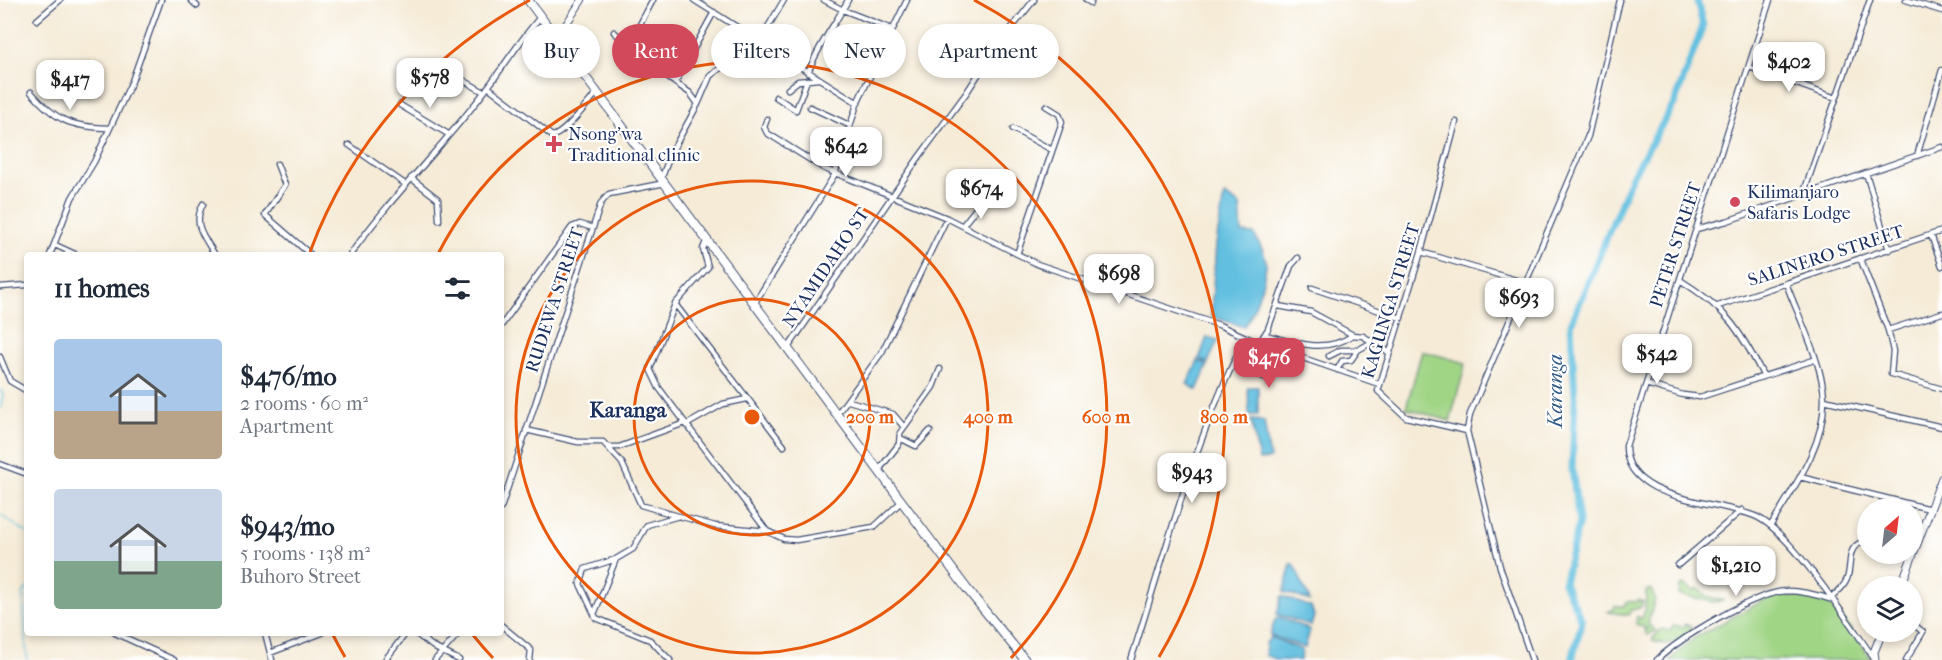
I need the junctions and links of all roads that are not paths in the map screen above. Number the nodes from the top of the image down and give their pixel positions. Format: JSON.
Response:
{"nodes":[{"id":1,"x":60,"y":0,"type":"edge"},
{"id":2,"x":161,"y":0,"type":"edge"},
{"id":3,"x":191,"y":0,"type":"edge"},
{"id":4,"x":528,"y":0,"type":"edge"},
{"id":5,"x":582,"y":0,"type":"edge"},
{"id":6,"x":653,"y":0,"type":"edge"},
{"id":7,"x":694,"y":0,"type":"edge"},
{"id":8,"x":784,"y":0,"type":"edge"},
{"id":9,"x":824,"y":0,"type":"edge"},
{"id":10,"x":848,"y":0,"type":"edge"},
{"id":11,"x":907,"y":0,"type":"edge"},
{"id":12,"x":1034,"y":0,"type":"edge"},
{"id":13,"x":1620,"y":0,"type":"edge"},
{"id":14,"x":1770,"y":0,"type":"edge"},
{"id":15,"x":1870,"y":0,"type":"edge"},
{"id":16,"x":1906,"y":0,"type":"edge"},
{"id":17,"x":1926,"y":3,"type":"edge"},
{"id":18,"x":197,"y":6,"type":"dead end"},
{"id":19,"x":843,"y":10,"type":"junction"},
{"id":20,"x":1942,"y":11,"type":"edge"},
{"id":21,"x":714,"y":12,"type":"junction"},
{"id":22,"x":541,"y":16,"type":"junction"},
{"id":23,"x":38,"y":20,"type":"dead end"},
{"id":24,"x":547,"y":24,"type":"edge"},
{"id":25,"x":566,"y":24,"type":"edge"},
{"id":26,"x":641,"y":24,"type":"edge"},
{"id":27,"x":732,"y":24,"type":"edge"},
{"id":28,"x":770,"y":24,"type":"edge"},
{"id":29,"x":879,"y":24,"type":"edge"},
{"id":30,"x":895,"y":24,"type":"edge"},
{"id":31,"x":811,"y":65,"type":"edge"},
{"id":32,"x":1749,"y":66,"type":"junction"},
{"id":33,"x":1942,"y":70,"type":"edge"},
{"id":34,"x":711,"y":75,"type":"edge"},
{"id":35,"x":811,"y":75,"type":"edge"},
{"id":36,"x":587,"y":78,"type":"edge"},
{"id":37,"x":669,"y":78,"type":"edge"},
{"id":38,"x":870,"y":78,"type":"edge"},
{"id":39,"x":818,"y":79,"type":"junction"},
{"id":40,"x":463,"y":80,"type":"dead end"},
{"id":41,"x":807,"y":80,"type":"junction"},
{"id":42,"x":675,"y":83,"type":"junction"},
{"id":43,"x":488,"y":87,"type":"junction"},
{"id":44,"x":788,"y":89,"type":"dead end"},
{"id":45,"x":31,"y":92,"type":"dead end"},
{"id":46,"x":484,"y":92,"type":"junction"},
{"id":47,"x":598,"y":92,"type":"junction"},
{"id":48,"x":776,"y":97,"type":"dead end"},
{"id":49,"x":1836,"y":98,"type":"junction"},
{"id":50,"x":698,"y":104,"type":"junction"},
{"id":51,"x":858,"y":104,"type":"junction"},
{"id":52,"x":400,"y":105,"type":"dead end"},
{"id":53,"x":1046,"y":106,"type":"dead end"},
{"id":54,"x":810,"y":107,"type":"dead end"},
{"id":55,"x":768,"y":119,"type":"dead end"},
{"id":56,"x":1456,"y":122,"type":"dead end"},
{"id":57,"x":849,"y":125,"type":"junction"},
{"id":58,"x":110,"y":128,"type":"junction"},
{"id":59,"x":1013,"y":129,"type":"dead end"},
{"id":60,"x":448,"y":134,"type":"junction"},
{"id":61,"x":349,"y":146,"type":"dead end"},
{"id":62,"x":1942,"y":147,"type":"edge"},
{"id":63,"x":1052,"y":150,"type":"junction"},
{"id":64,"x":1917,"y":156,"type":"junction"},
{"id":65,"x":277,"y":164,"type":"dead end"},
{"id":66,"x":1866,"y":173,"type":"junction"},
{"id":67,"x":835,"y":174,"type":"junction"},
{"id":68,"x":411,"y":178,"type":"junction"},
{"id":69,"x":664,"y":180,"type":"junction"},
{"id":70,"x":405,"y":184,"type":"junction"},
{"id":71,"x":1804,"y":192,"type":"junction"},
{"id":72,"x":892,"y":196,"type":"junction"},
{"id":73,"x":982,"y":201,"type":"dead end"},
{"id":74,"x":203,"y":204,"type":"dead end"},
{"id":75,"x":947,"y":218,"type":"junction"},
{"id":76,"x":440,"y":220,"type":"dead end"},
{"id":77,"x":963,"y":225,"type":"junction"},
{"id":78,"x":593,"y":228,"type":"junction"},
{"id":79,"x":1696,"y":229,"type":"junction"},
{"id":80,"x":1942,"y":231,"type":"edge"},
{"id":81,"x":1931,"y":236,"type":"junction"},
{"id":82,"x":707,"y":239,"type":"junction"},
{"id":83,"x":55,"y":245,"type":"junction"},
{"id":84,"x":1889,"y":250,"type":"junction"},
{"id":85,"x":52,"y":252,"type":"edge"},
{"id":86,"x":70,"y":252,"type":"edge"},
{"id":87,"x":213,"y":252,"type":"edge"},
{"id":88,"x":308,"y":252,"type":"edge"},
{"id":89,"x":352,"y":252,"type":"edge"},
{"id":90,"x":1421,"y":252,"type":"junction"},
{"id":91,"x":1017,"y":254,"type":"junction"},
{"id":92,"x":1298,"y":258,"type":"dead end"},
{"id":93,"x":1860,"y":258,"type":"junction"},
{"id":94,"x":1942,"y":266,"type":"edge"},
{"id":95,"x":1680,"y":280,"type":"junction"},
{"id":96,"x":1526,"y":283,"type":"junction"},
{"id":97,"x":1786,"y":284,"type":"junction"},
{"id":98,"x":24,"y":285,"type":"edge"},
{"id":99,"x":0,"y":287,"type":"edge"},
{"id":100,"x":1312,"y":288,"type":"dead end"},
{"id":101,"x":675,"y":304,"type":"junction"},
{"id":102,"x":754,"y":304,"type":"junction"},
{"id":103,"x":1278,"y":306,"type":"junction"},
{"id":104,"x":1718,"y":306,"type":"junction"},
{"id":105,"x":1942,"y":313,"type":"edge"},
{"id":106,"x":1401,"y":318,"type":"junction"},
{"id":107,"x":504,"y":322,"type":"edge"},
{"id":108,"x":1888,"y":330,"type":"junction"},
{"id":109,"x":1266,"y":335,"type":"junction"},
{"id":110,"x":1353,"y":335,"type":"junction"},
{"id":111,"x":1252,"y":340,"type":"junction"},
{"id":112,"x":1372,"y":342,"type":"junction"},
{"id":113,"x":1259,"y":343,"type":"junction"},
{"id":114,"x":788,"y":348,"type":"junction"},
{"id":115,"x":1281,"y":351,"type":"junction"},
{"id":116,"x":1358,"y":351,"type":"junction"},
{"id":117,"x":1390,"y":353,"type":"junction"},
{"id":118,"x":1329,"y":356,"type":"dead end"},
{"id":119,"x":0,"y":357,"type":"edge"},
{"id":120,"x":1814,"y":360,"type":"junction"},
{"id":121,"x":1233,"y":364,"type":"junction"},
{"id":122,"x":940,"y":369,"type":"dead end"},
{"id":123,"x":1337,"y":370,"type":"junction"},
{"id":124,"x":1762,"y":375,"type":"junction"},
{"id":125,"x":1379,"y":384,"type":"junction"},
{"id":126,"x":1646,"y":384,"type":"junction"},
{"id":127,"x":1942,"y":388,"type":"edge"},
{"id":128,"x":24,"y":389,"type":"edge"},
{"id":129,"x":747,"y":399,"type":"junction"},
{"id":130,"x":1824,"y":400,"type":"junction"},
{"id":131,"x":849,"y":401,"type":"junction"},
{"id":132,"x":837,"y":414,"type":"junction"},
{"id":133,"x":686,"y":424,"type":"junction"},
{"id":134,"x":904,"y":427,"type":"junction"},
{"id":135,"x":1942,"y":427,"type":"edge"},
{"id":136,"x":526,"y":430,"type":"junction"},
{"id":137,"x":930,"y":431,"type":"dead end"},
{"id":138,"x":1467,"y":431,"type":"junction"},
{"id":139,"x":900,"y":438,"type":"junction"},
{"id":140,"x":784,"y":446,"type":"dead end"},
{"id":141,"x":608,"y":447,"type":"junction"},
{"id":142,"x":0,"y":464,"type":"edge"},
{"id":143,"x":879,"y":470,"type":"junction"},
{"id":144,"x":24,"y":473,"type":"edge"},
{"id":145,"x":1800,"y":477,"type":"junction"},
{"id":146,"x":1942,"y":478,"type":"edge"},
{"id":147,"x":504,"y":494,"type":"edge"},
{"id":148,"x":902,"y":501,"type":"junction"},
{"id":149,"x":1930,"y":509,"type":"junction"},
{"id":150,"x":1742,"y":510,"type":"junction"},
{"id":151,"x":679,"y":516,"type":"junction"},
{"id":152,"x":1771,"y":525,"type":"junction"},
{"id":153,"x":1923,"y":526,"type":"edge"},
{"id":154,"x":767,"y":531,"type":"junction"},
{"id":155,"x":1857,"y":545,"type":"edge"},
{"id":156,"x":616,"y":559,"type":"junction"},
{"id":157,"x":1678,"y":565,"type":"dead end"},
{"id":158,"x":1832,"y":599,"type":"junction"},
{"id":159,"x":594,"y":613,"type":"junction"},
{"id":160,"x":504,"y":628,"type":"edge"},
{"id":161,"x":122,"y":636,"type":"edge"},
{"id":162,"x":266,"y":636,"type":"edge"},
{"id":163,"x":314,"y":636,"type":"edge"},
{"id":164,"x":404,"y":636,"type":"edge"},
{"id":165,"x":419,"y":636,"type":"edge"},
{"id":166,"x":456,"y":636,"type":"edge"},
{"id":167,"x":1879,"y":642,"type":"edge"},
{"id":168,"x":1917,"y":642,"type":"edge"},
{"id":169,"x":441,"y":652,"type":"junction"},
{"id":170,"x":270,"y":653,"type":"junction"},
{"id":171,"x":1874,"y":658,"type":"edge"},
{"id":172,"x":174,"y":660,"type":"edge"},
{"id":173,"x":271,"y":660,"type":"edge"},
{"id":174,"x":385,"y":660,"type":"edge"},
{"id":175,"x":435,"y":660,"type":"edge"},
{"id":176,"x":459,"y":660,"type":"edge"},
{"id":177,"x":530,"y":660,"type":"edge"},
{"id":178,"x":670,"y":660,"type":"edge"},
{"id":179,"x":1025,"y":660,"type":"edge"},
{"id":180,"x":1131,"y":660,"type":"edge"},
{"id":181,"x":1532,"y":660,"type":"edge"},
{"id":182,"x":1657,"y":660,"type":"edge"},
{"id":183,"x":1906,"y":660,"type":"edge"}],
"edges":[{"from":1,"to":23,"type":"street"},
{"from":2,"to":58,"type":"street"},
{"from":3,"to":18,"type":"street"},
{"from":4,"to":22,"type":"highway"},
{"from":5,"to":25,"type":"street"},
{"from":6,"to":26,"type":"street"},
{"from":7,"to":21,"type":"street"},
{"from":8,"to":28,"type":"street"},
{"from":9,"to":19,"type":"street"},
{"from":10,"to":19,"type":"street"},
{"from":11,"to":30,"type":"street"},
{"from":12,"to":72,"type":"street","name":"NYAMIDAHO ST"},
{"from":13,"to":96,"type":"street"},
{"from":14,"to":32,"type":"street","name":"PETER STREET"},
{"from":15,"to":49,"type":"street"},
{"from":16,"to":17,"type":"street"},
{"from":17,"to":20,"type":"street"},
{"from":19,"to":29,"type":"street"},
{"from":19,"to":31,"type":"street"},
{"from":21,"to":27,"type":"street"},
{"from":21,"to":42,"type":"street"},
{"from":22,"to":24,"type":"highway"},
{"from":22,"to":43,"type":"street"},
{"from":32,"to":49,"type":"street"},
{"from":32,"to":79,"type":"street","name":"PETER STREET"},
{"from":33,"to":64,"type":"street"},
{"from":34,"to":50,"type":"street"},
{"from":35,"to":39,"type":"street"},
{"from":36,"to":47,"type":"highway"},
{"from":37,"to":42,"type":"street"},
{"from":38,"to":51,"type":"street"},
{"from":39,"to":41,"type":"street"},
{"from":39,"to":51,"type":"street"},
{"from":40,"to":46,"type":"street"},
{"from":41,"to":44,"type":"street"},
{"from":41,"to":48,"type":"street"},
{"from":42,"to":50,"type":"street"},
{"from":43,"to":46,"type":"street"},
{"from":43,"to":47,"type":"street"},
{"from":45,"to":58,"type":"street"},
{"from":46,"to":60,"type":"street"},
{"from":47,"to":69,"type":"highway"},
{"from":49,"to":71,"type":"street"},
{"from":50,"to":69,"type":"street"},
{"from":51,"to":57,"type":"street"},
{"from":52,"to":60,"type":"street"},
{"from":53,"to":63,"type":"street"},
{"from":54,"to":57,"type":"street"},
{"from":55,"to":67,"type":"street"},
{"from":56,"to":90,"type":"street","name":"KAGUNGA STREET"},
{"from":57,"to":67,"type":"street"},
{"from":58,"to":83,"type":"street"},
{"from":59,"to":63,"type":"street"},
{"from":60,"to":68,"type":"street"},
{"from":61,"to":70,"type":"street"},
{"from":62,"to":64,"type":"street"},
{"from":63,"to":91,"type":"street"},
{"from":64,"to":66,"type":"street"},
{"from":65,"to":88,"type":"street"},
{"from":66,"to":71,"type":"street"},
{"from":66,"to":84,"type":"street"},
{"from":67,"to":72,"type":"street"},
{"from":67,"to":102,"type":"street"},
{"from":68,"to":70,"type":"street"},
{"from":68,"to":76,"type":"street"},
{"from":69,"to":78,"type":"street","name":"RUDEWA STREET"},
{"from":69,"to":82,"type":"highway"},
{"from":70,"to":89,"type":"street"},
{"from":71,"to":79,"type":"street"},
{"from":72,"to":75,"type":"street"},
{"from":72,"to":114,"type":"street","name":"NYAMIDAHO ST"},
{"from":73,"to":77,"type":"street"},
{"from":74,"to":87,"type":"street"},
{"from":75,"to":77,"type":"street"},
{"from":75,"to":131,"type":"street"},
{"from":77,"to":91,"type":"street"},
{"from":78,"to":107,"type":"street"},
{"from":78,"to":136,"type":"street","name":"RUDEWA STREET"},
{"from":79,"to":95,"type":"street","name":"PETER STREET"},
{"from":80,"to":81,"type":"street","name":"SALINERO STREET"},
{"from":81,"to":84,"type":"street","name":"SALINERO STREET"},
{"from":81,"to":94,"type":"street"},
{"from":82,"to":101,"type":"street"},
{"from":82,"to":102,"type":"highway"},
{"from":83,"to":85,"type":"street"},
{"from":83,"to":86,"type":"street"},
{"from":84,"to":93,"type":"street","name":"SALINERO STREET"},
{"from":90,"to":96,"type":"street"},
{"from":90,"to":106,"type":"street","name":"KAGUNGA STREET"},
{"from":91,"to":111,"type":"street"},
{"from":92,"to":103,"type":"street"},
{"from":93,"to":97,"type":"street","name":"SALINERO STREET"},
{"from":93,"to":108,"type":"street"},
{"from":95,"to":104,"type":"street"},
{"from":95,"to":126,"type":"street","name":"PETER STREET"},
{"from":96,"to":138,"type":"street"},
{"from":97,"to":104,"type":"street","name":"SALINERO STREET"},
{"from":97,"to":120,"type":"street"},
{"from":98,"to":99,"type":"street"},
{"from":100,"to":106,"type":"street"},
{"from":101,"to":129,"type":"street"},
{"from":101,"to":133,"type":"street"},
{"from":102,"to":114,"type":"highway"},
{"from":103,"to":109,"type":"street"},
{"from":103,"to":110,"type":"street"},
{"from":104,"to":124,"type":"street"},
{"from":105,"to":108,"type":"street"},
{"from":106,"to":117,"type":"street","name":"KAGUNGA STREET"},
{"from":108,"to":127,"type":"street"},
{"from":109,"to":110,"type":"street"},
{"from":109,"to":113,"type":"street"},
{"from":110,"to":112,"type":"street"},
{"from":111,"to":113,"type":"street"},
{"from":111,"to":121,"type":"street"},
{"from":112,"to":116,"type":"street"},
{"from":112,"to":117,"type":"street"},
{"from":113,"to":115,"type":"street"},
{"from":114,"to":132,"type":"highway"},
{"from":115,"to":121,"type":"street"},
{"from":115,"to":123,"type":"street"},
{"from":116,"to":118,"type":"street"},
{"from":116,"to":123,"type":"street"},
{"from":117,"to":125,"type":"street","name":"KAGUNGA STREET"},
{"from":119,"to":128,"type":"street"},
{"from":120,"to":124,"type":"street"},
{"from":120,"to":130,"type":"street"},
{"from":121,"to":180,"type":"street"},
{"from":122,"to":134,"type":"street"},
{"from":123,"to":125,"type":"street"},
{"from":124,"to":126,"type":"street"},
{"from":125,"to":138,"type":"street","name":"KAGUNGA STREET"},
{"from":126,"to":150,"type":"street","name":"PETER STREET"},
{"from":129,"to":133,"type":"street"},
{"from":129,"to":140,"type":"street"},
{"from":130,"to":135,"type":"street"},
{"from":130,"to":145,"type":"street"},
{"from":131,"to":132,"type":"street"},
{"from":131,"to":134,"type":"street"},
{"from":132,"to":143,"type":"highway"},
{"from":133,"to":141,"type":"street"},
{"from":133,"to":154,"type":"street"},
{"from":134,"to":139,"type":"street"},
{"from":136,"to":141,"type":"street"},
{"from":136,"to":147,"type":"street","name":"RUDEWA STREET"},
{"from":137,"to":139,"type":"street"},
{"from":138,"to":181,"type":"street"},
{"from":139,"to":143,"type":"street"},
{"from":141,"to":151,"type":"street"},
{"from":142,"to":144,"type":"street"},
{"from":143,"to":148,"type":"highway"},
{"from":145,"to":149,"type":"street"},
{"from":145,"to":152,"type":"street"},
{"from":146,"to":149,"type":"main road"},
{"from":148,"to":154,"type":"street"},
{"from":148,"to":179,"type":"highway"},
{"from":149,"to":153,"type":"main road"},
{"from":150,"to":152,"type":"street","name":"PETER STREET"},
{"from":150,"to":157,"type":"street"},
{"from":151,"to":154,"type":"street"},
{"from":151,"to":156,"type":"street"},
{"from":152,"to":158,"type":"street","name":"PETER STREET"},
{"from":155,"to":158,"type":"street"},
{"from":156,"to":159,"type":"street"},
{"from":156,"to":159,"type":"street"},
{"from":158,"to":171,"type":"street","name":"PETER STREET"},
{"from":158,"to":182,"type":"street"},
{"from":159,"to":178,"type":"street"},
{"from":160,"to":177,"type":"street"},
{"from":161,"to":172,"type":"street"},
{"from":162,"to":170,"type":"street"},
{"from":163,"to":170,"type":"street"},
{"from":164,"to":174,"type":"street"},
{"from":165,"to":169,"type":"street"},
{"from":166,"to":169,"type":"street"},
{"from":167,"to":171,"type":"main road"},
{"from":168,"to":183,"type":"street"},
{"from":169,"to":175,"type":"street"},
{"from":169,"to":176,"type":"street"},
{"from":170,"to":173,"type":"street"}]}
